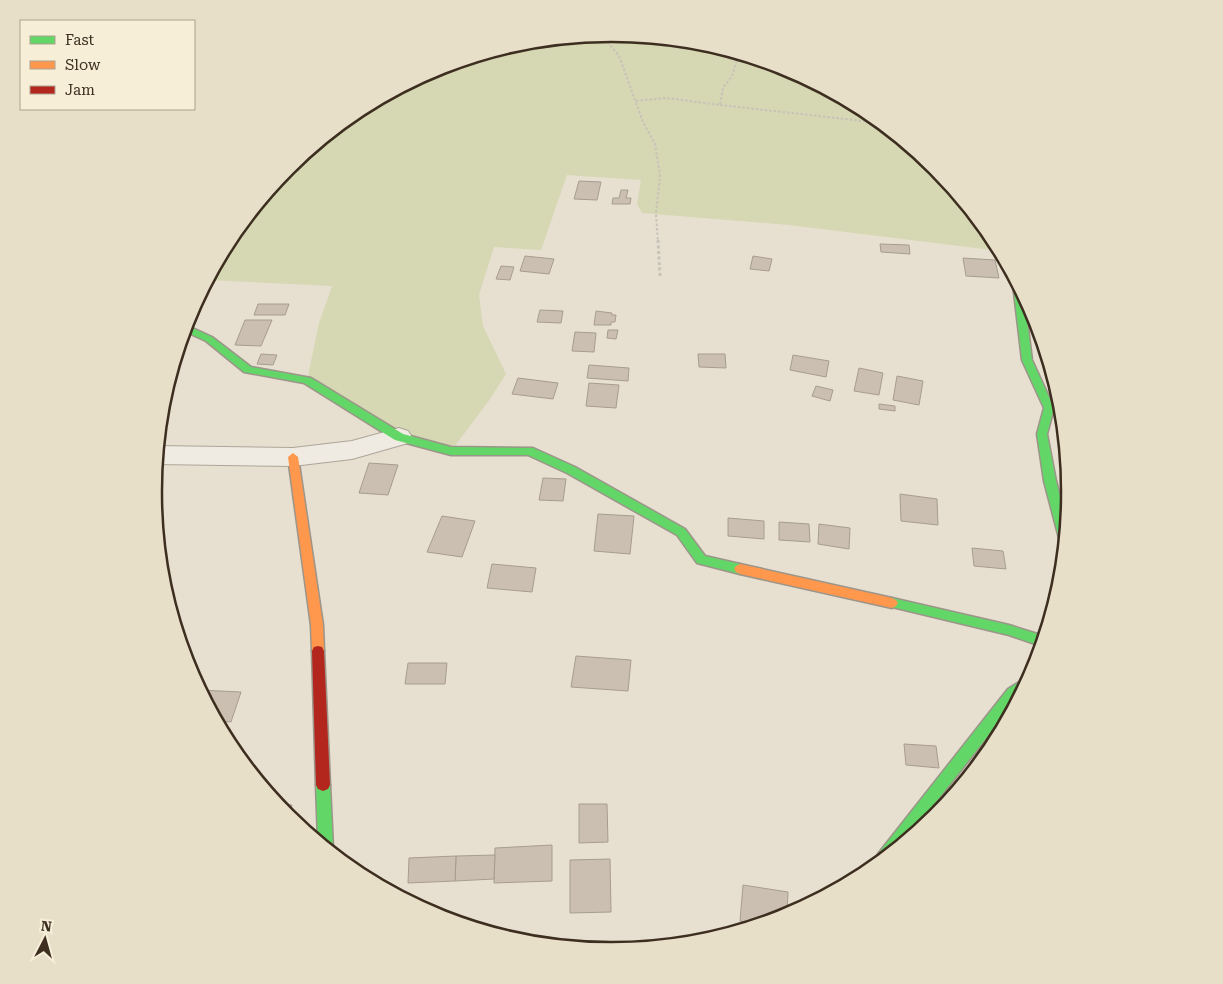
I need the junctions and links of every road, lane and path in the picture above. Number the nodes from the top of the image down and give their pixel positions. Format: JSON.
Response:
{"nodes":[{"id":1,"x":608,"y":42,"type":"edge"},
{"id":2,"x":737,"y":61,"type":"edge"},
{"id":3,"x":636,"y":101,"type":"junction"},
{"id":4,"x":720,"y":105,"type":"junction"},
{"id":5,"x":864,"y":120,"type":"edge"},
{"id":6,"x":660,"y":276,"type":"dead end"},
{"id":7,"x":1021,"y":305,"type":"edge"},
{"id":8,"x":192,"y":331,"type":"edge"},
{"id":9,"x":399,"y":437,"type":"junction"},
{"id":10,"x":164,"y":454,"type":"edge"},
{"id":11,"x":293,"y":457,"type":"junction"},
{"id":12,"x":1060,"y":519,"type":"edge"},
{"id":13,"x":1036,"y":639,"type":"edge"},
{"id":14,"x":1015,"y":690,"type":"edge"},
{"id":15,"x":901,"y":836,"type":"edge"},
{"id":16,"x":326,"y":839,"type":"edge"}],
"edges":[{"from":1,"to":3,"type":"path"},
{"from":2,"to":4,"type":"path"},
{"from":3,"to":4,"type":"path"},
{"from":3,"to":6,"type":"path"},
{"from":4,"to":5,"type":"path"},
{"from":7,"to":12,"type":"street"},
{"from":8,"to":9,"type":"street"},
{"from":9,"to":11,"type":"street"},
{"from":9,"to":13,"type":"street"},
{"from":10,"to":11,"type":"street"},
{"from":11,"to":16,"type":"street"},
{"from":14,"to":15,"type":"street"}]}
